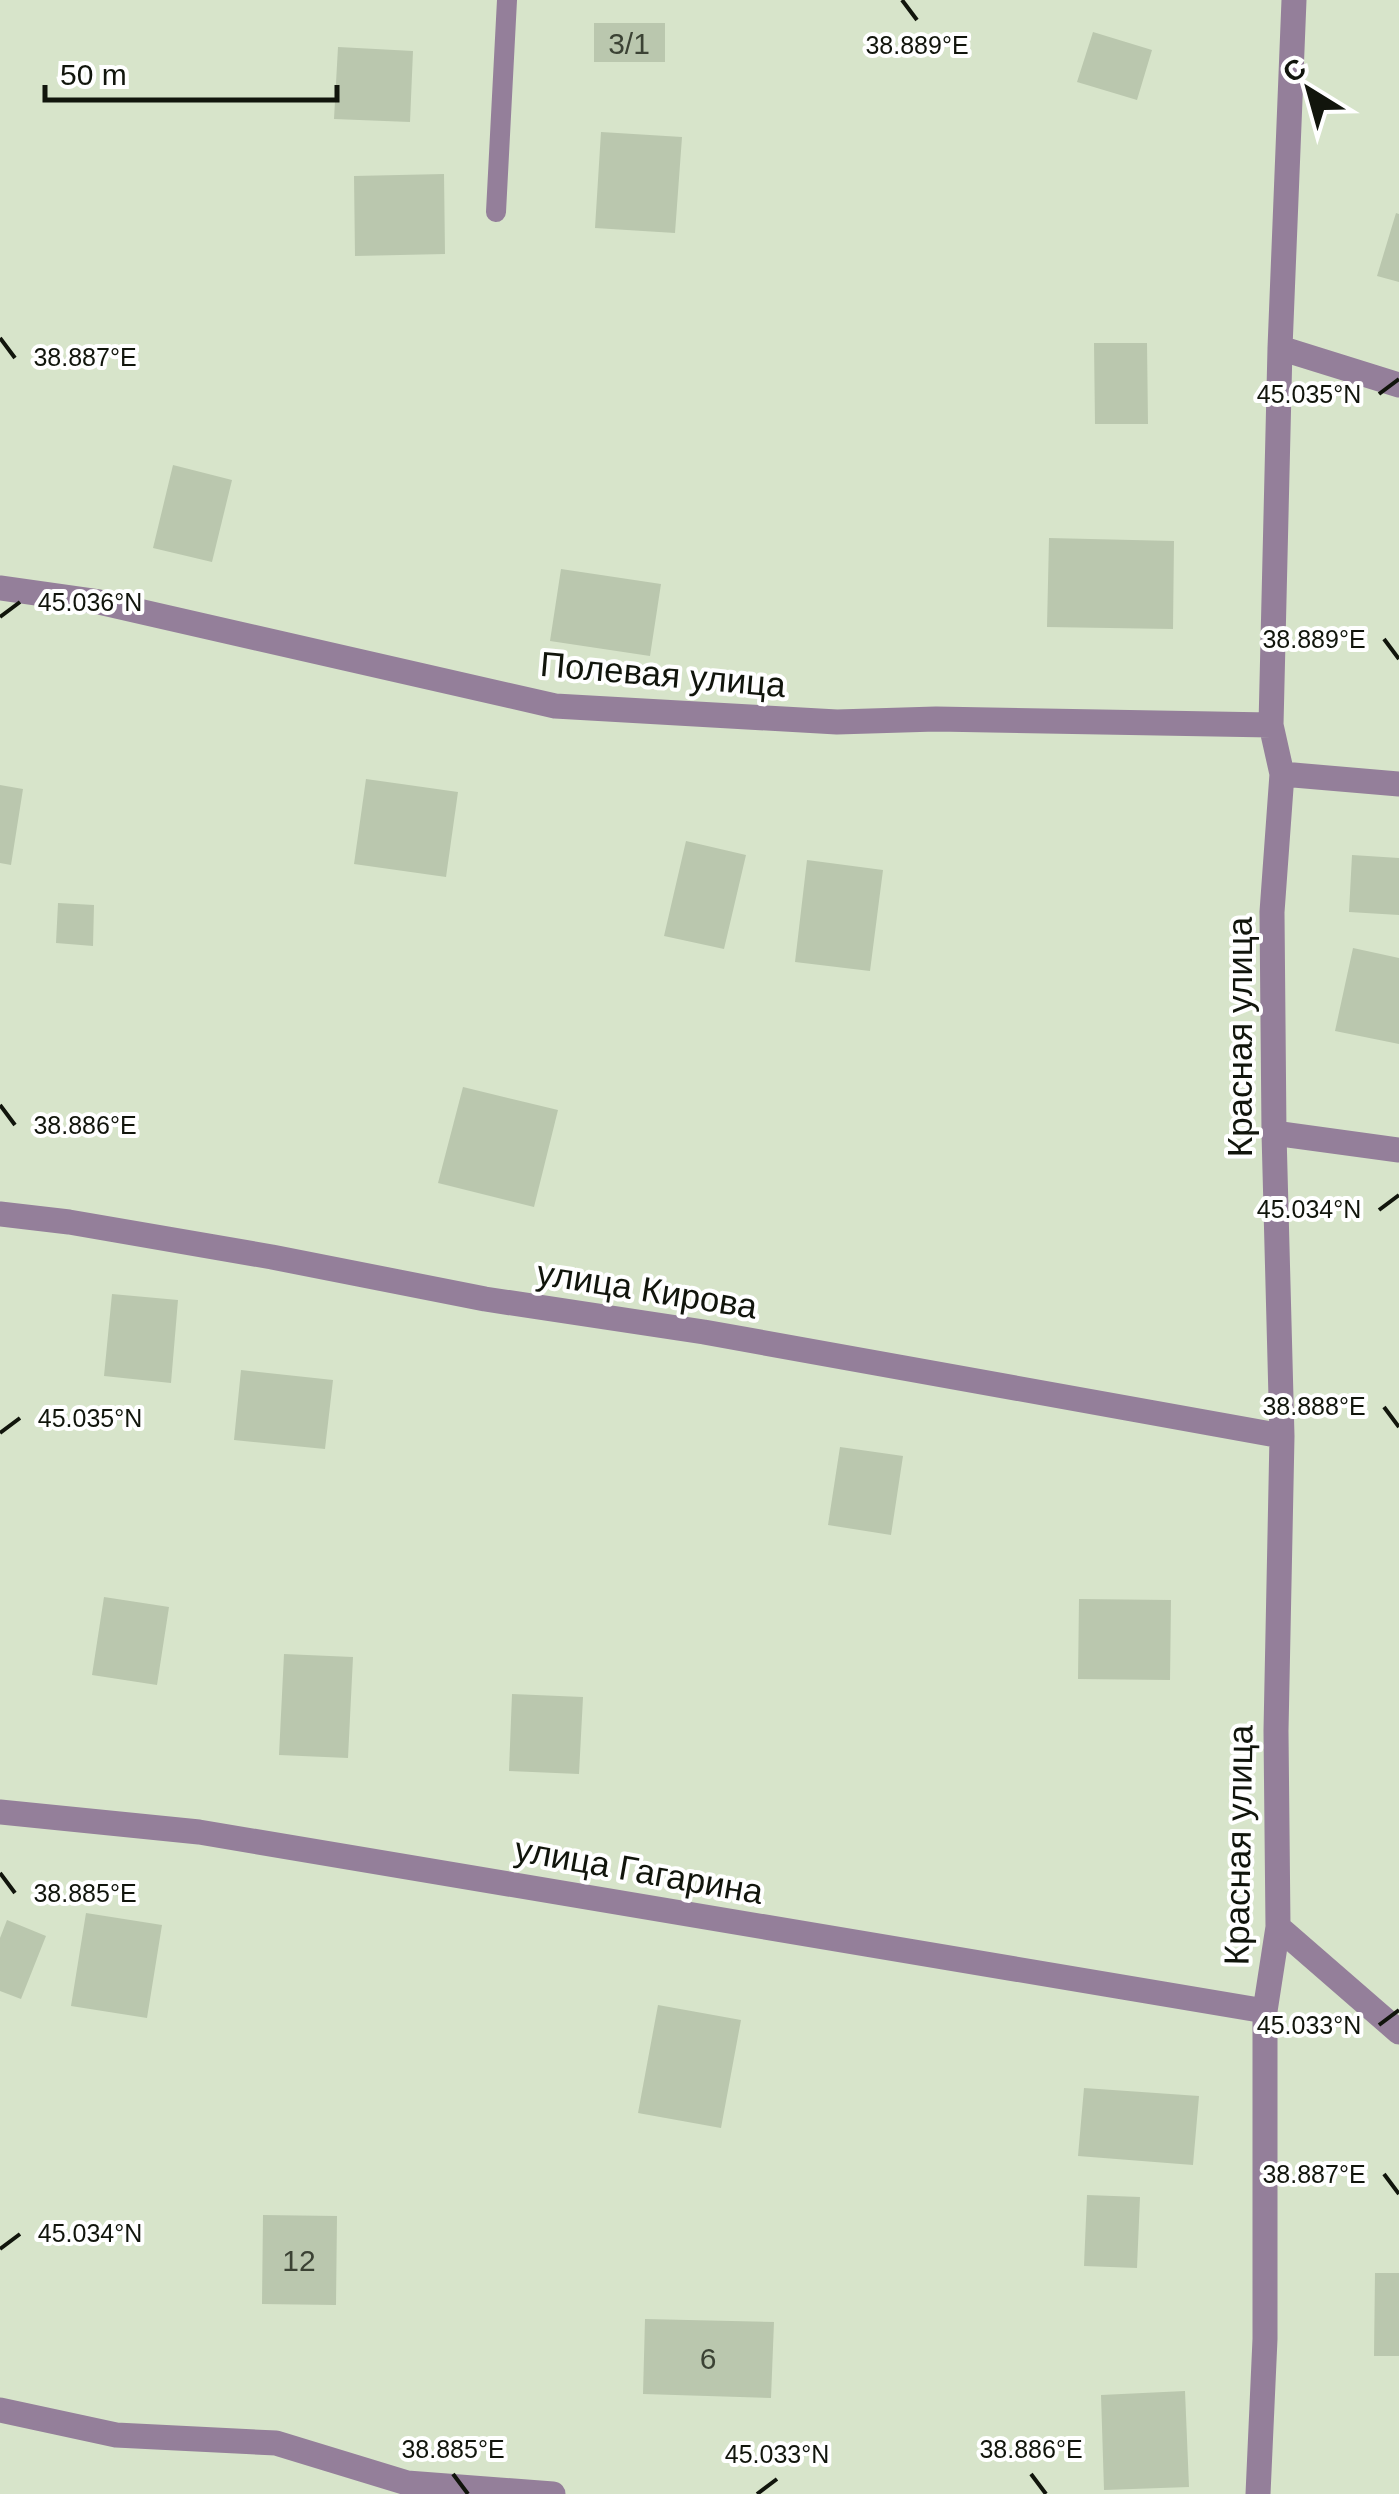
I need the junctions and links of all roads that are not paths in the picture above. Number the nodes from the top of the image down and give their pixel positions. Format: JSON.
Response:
{"nodes":[{"id":1,"x":507,"y":0,"type":"edge"},
{"id":2,"x":1294,"y":0,"type":"edge"},
{"id":3,"x":496,"y":212,"type":"dead end"},
{"id":4,"x":1280,"y":348,"type":"junction"},
{"id":5,"x":1399,"y":385,"type":"edge"},
{"id":6,"x":0,"y":588,"type":"edge"},
{"id":7,"x":1272,"y":725,"type":"junction"},
{"id":8,"x":1282,"y":774,"type":"junction"},
{"id":9,"x":1399,"y":784,"type":"edge"},
{"id":10,"x":1274,"y":1133,"type":"junction"},
{"id":11,"x":1399,"y":1150,"type":"edge"},
{"id":12,"x":0,"y":1214,"type":"edge"},
{"id":13,"x":1282,"y":1436,"type":"junction"},
{"id":14,"x":0,"y":1812,"type":"edge"},
{"id":15,"x":1278,"y":1926,"type":"junction"},
{"id":16,"x":1265,"y":2012,"type":"junction"},
{"id":17,"x":1399,"y":2032,"type":"edge"},
{"id":18,"x":0,"y":2410,"type":"edge"},
{"id":19,"x":554,"y":2494,"type":"edge"},
{"id":20,"x":1258,"y":2494,"type":"edge"}],
"edges":[{"from":1,"to":3,"type":"lane"},
{"from":2,"to":4,"type":"street","name":"Красная улица"},
{"from":4,"to":5,"type":"street"},
{"from":4,"to":7,"type":"street","name":"Красная улица"},
{"from":6,"to":7,"type":"street","name":"Полевая улица"},
{"from":7,"to":8,"type":"street","name":"Красная улица"},
{"from":8,"to":9,"type":"street"},
{"from":8,"to":10,"type":"street","name":"Красная улица"},
{"from":10,"to":11,"type":"street"},
{"from":10,"to":13,"type":"street","name":"Красная улица"},
{"from":12,"to":13,"type":"street","name":"улица Кирова"},
{"from":13,"to":15,"type":"street","name":"Красная улица"},
{"from":14,"to":16,"type":"street","name":"улица Гагарина"},
{"from":15,"to":16,"type":"street","name":"Красная улица"},
{"from":15,"to":17,"type":"street"},
{"from":16,"to":20,"type":"street","name":"Красная улица"},
{"from":18,"to":19,"type":"street"}]}
